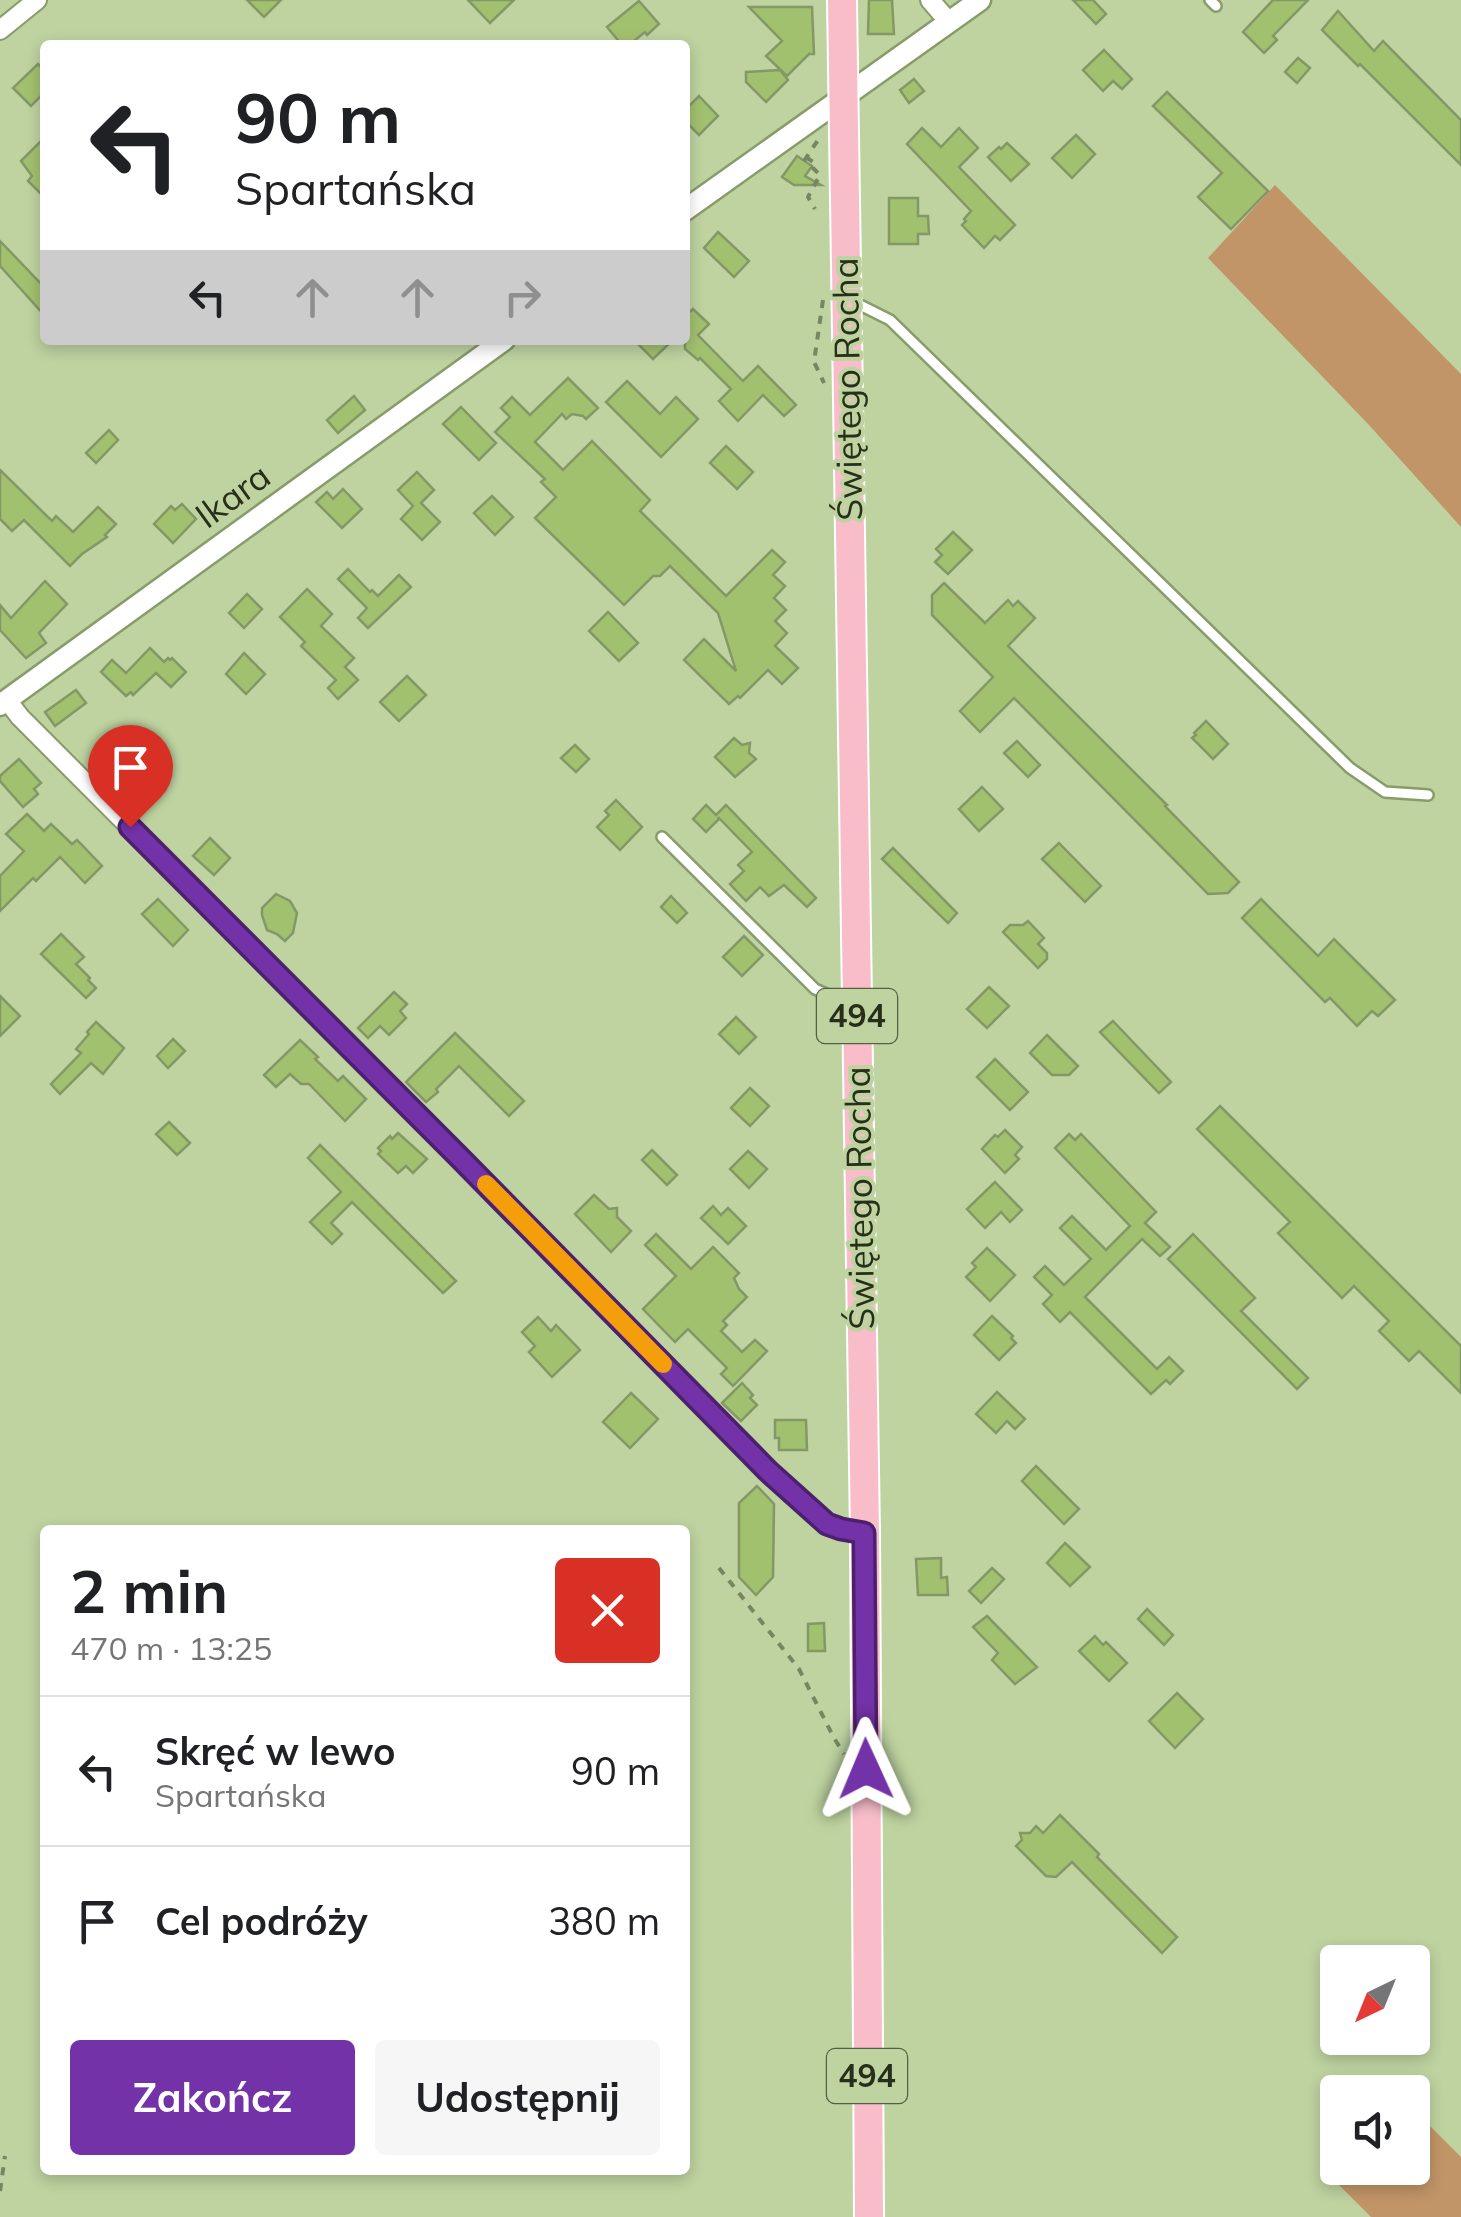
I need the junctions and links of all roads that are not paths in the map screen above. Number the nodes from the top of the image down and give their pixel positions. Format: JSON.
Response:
{"nodes":[{"id":1,"x":36,"y":0,"type":"edge"},
{"id":2,"x":842,"y":0,"type":"edge"},
{"id":3,"x":930,"y":0,"type":"edge"},
{"id":4,"x":980,"y":0,"type":"edge"},
{"id":5,"x":949,"y":22,"type":"junction"},
{"id":6,"x":2,"y":25,"type":"edge"},
{"id":7,"x":844,"y":98,"type":"junction"},
{"id":8,"x":690,"y":206,"type":"edge"},
{"id":9,"x":847,"y":304,"type":"junction"},
{"id":10,"x":497,"y":345,"type":"edge"},
{"id":11,"x":3,"y":702,"type":"edge"},
{"id":12,"x":1428,"y":795,"type":"dead end"},
{"id":13,"x":662,"y":837,"type":"dead end"},
{"id":14,"x":857,"y":1004,"type":"junction"},
{"id":15,"x":864,"y":1533,"type":"junction"},
{"id":16,"x":869,"y":2217,"type":"edge"}],
"edges":[{"from":1,"to":6,"type":"street"},
{"from":2,"to":7,"type":"main road","name":"Świętego Rocha","number":"494"},
{"from":3,"to":5,"type":"street"},
{"from":4,"to":5,"type":"street"},
{"from":5,"to":7,"type":"street"},
{"from":7,"to":8,"type":"street"},
{"from":7,"to":9,"type":"main road","name":"Świętego Rocha","number":"494"},
{"from":9,"to":12,"type":"lane"},
{"from":9,"to":14,"type":"main road","name":"Świętego Rocha","number":"494"},
{"from":10,"to":11,"type":"street","name":"Ikara"},
{"from":11,"to":15,"type":"street"},
{"from":13,"to":14,"type":"lane"},
{"from":14,"to":15,"type":"main road","name":"Świętego Rocha","number":"494"},
{"from":15,"to":16,"type":"main road","name":"Świętego Rocha","number":"494"}]}
